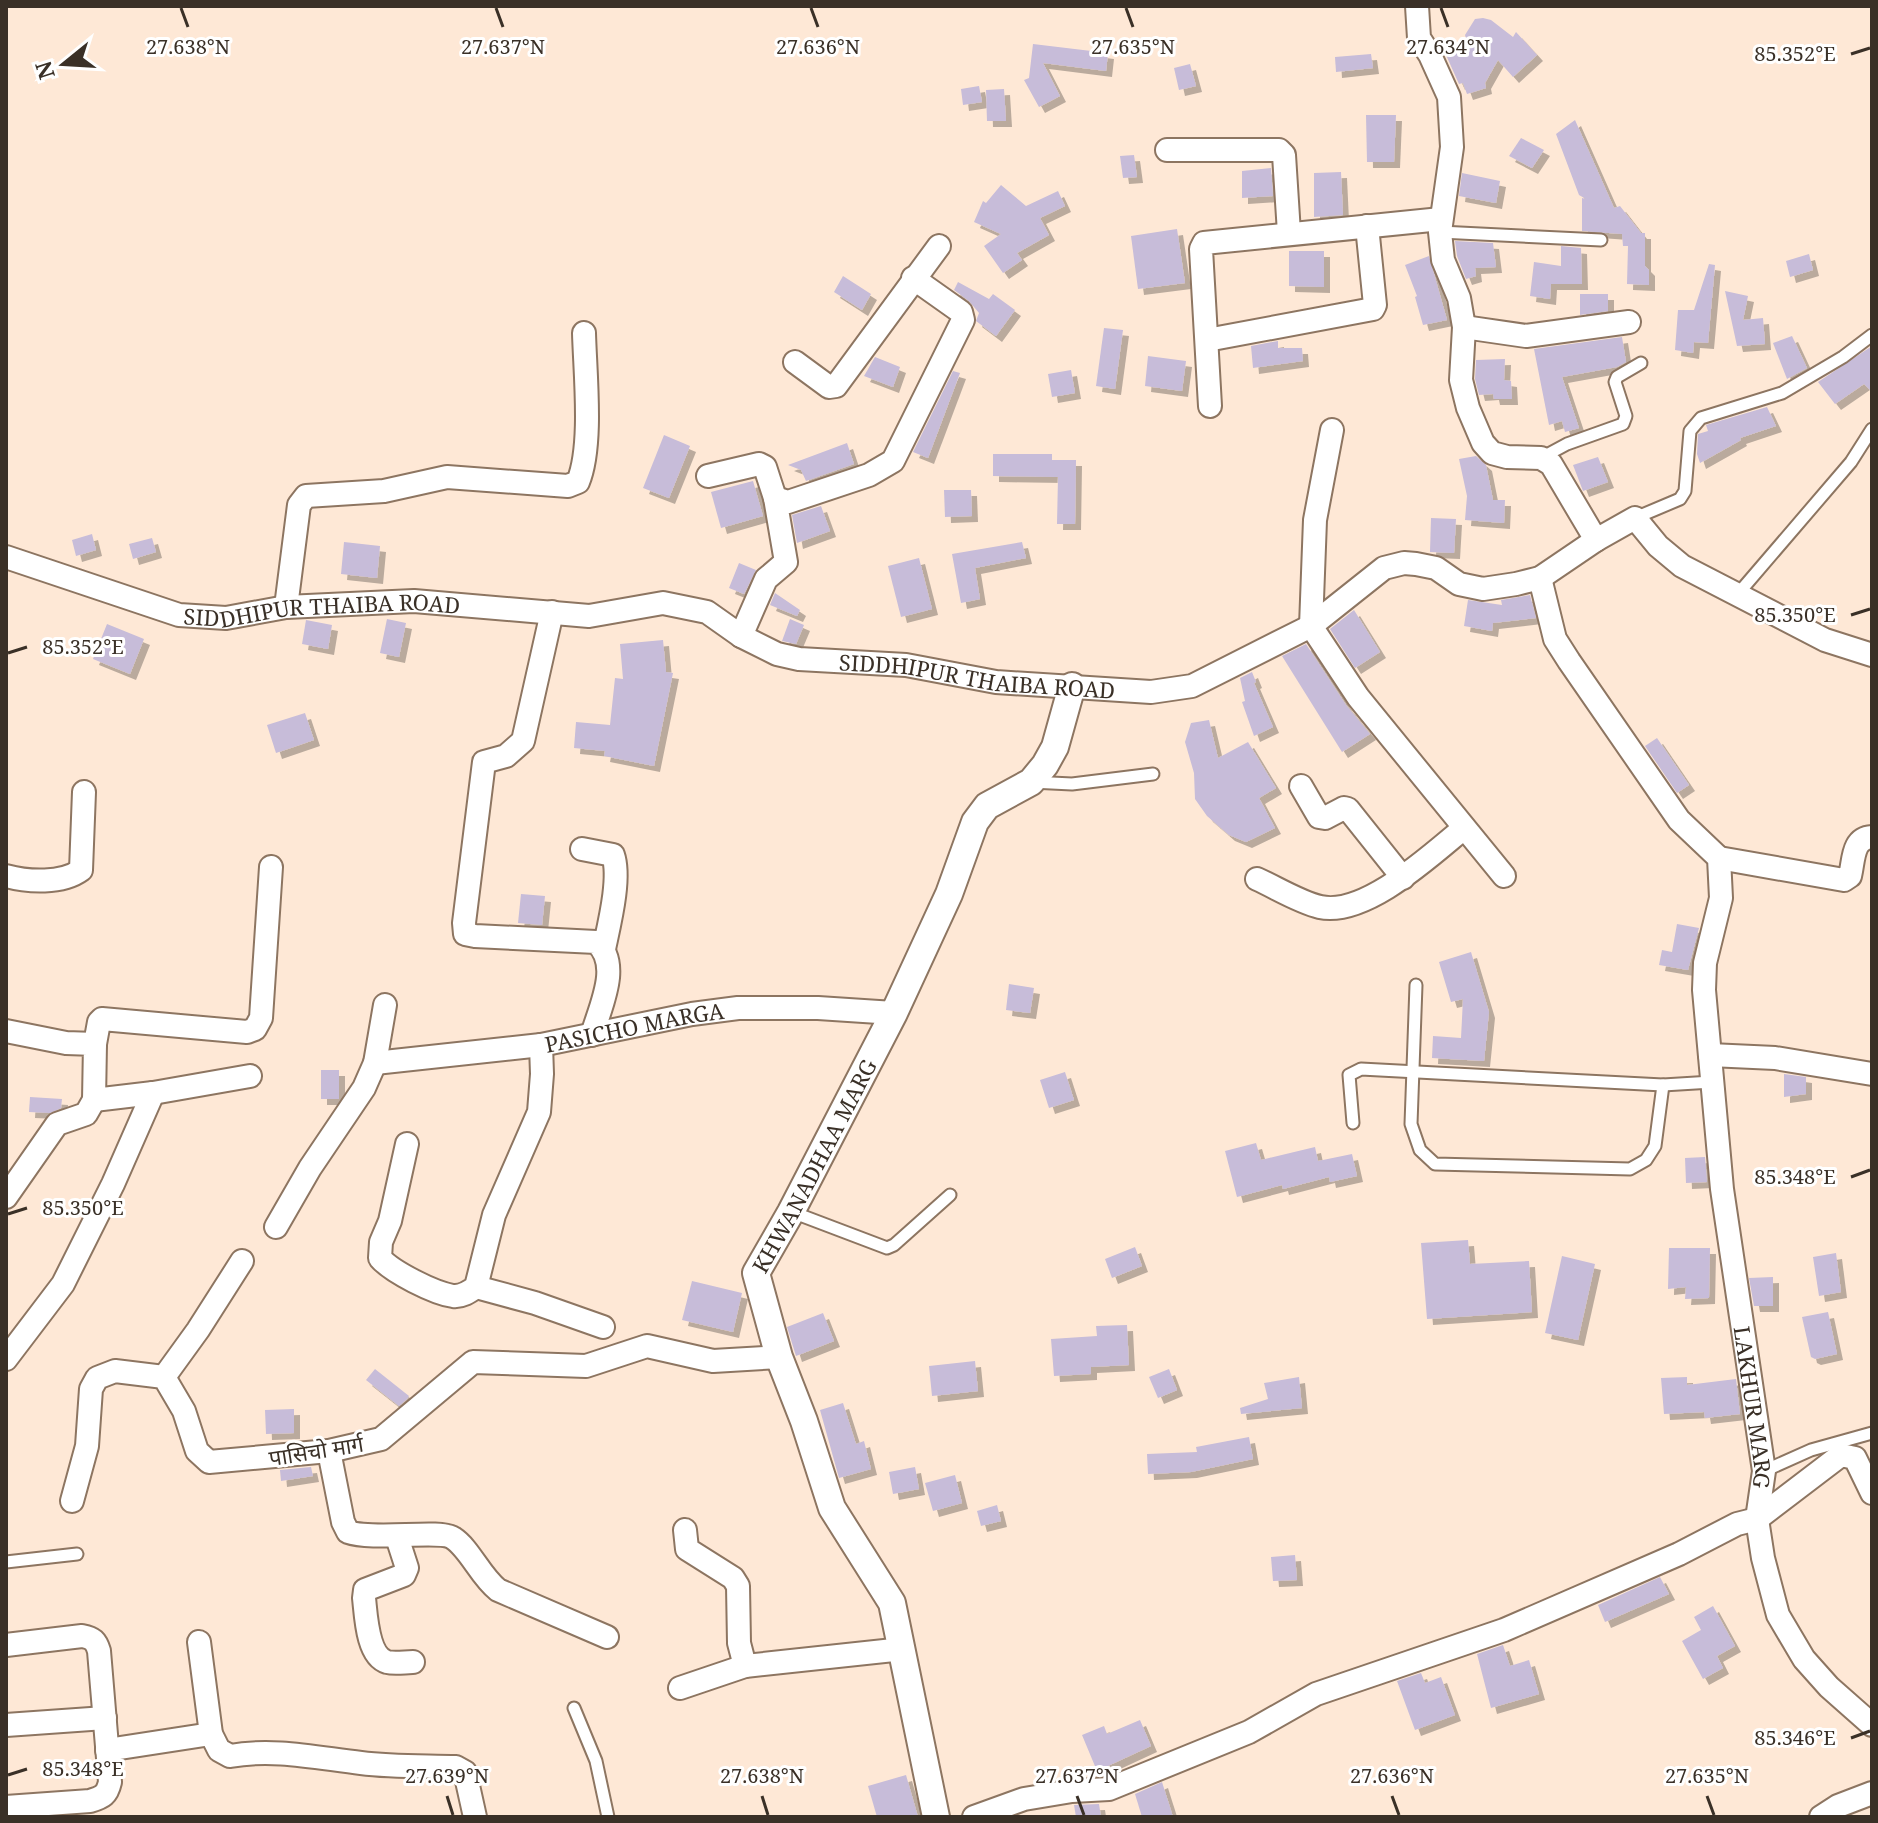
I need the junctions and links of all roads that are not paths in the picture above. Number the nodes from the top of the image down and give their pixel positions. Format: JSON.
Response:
{"nodes":[{"id":1,"x":1417,"y":6,"type":"edge"},
{"id":2,"x":1167,"y":150,"type":"dead end"},
{"id":3,"x":1440,"y":225,"type":"junction"},
{"id":4,"x":1367,"y":226,"type":"junction"},
{"id":5,"x":1289,"y":233,"type":"junction"},
{"id":6,"x":1601,"y":240,"type":"dead end"},
{"id":7,"x":939,"y":246,"type":"dead end"},
{"id":8,"x":913,"y":278,"type":"junction"},
{"id":9,"x":1629,"y":322,"type":"dead end"},
{"id":10,"x":1464,"y":327,"type":"junction"},
{"id":11,"x":584,"y":333,"type":"dead end"},
{"id":12,"x":1872,"y":335,"type":"edge"},
{"id":13,"x":1207,"y":340,"type":"junction"},
{"id":14,"x":795,"y":362,"type":"dead end"},
{"id":15,"x":1641,"y":363,"type":"dead end"},
{"id":16,"x":1210,"y":406,"type":"dead end"},
{"id":17,"x":1872,"y":429,"type":"edge"},
{"id":18,"x":1332,"y":430,"type":"dead end"},
{"id":19,"x":1541,"y":458,"type":"junction"},
{"id":20,"x":708,"y":476,"type":"dead end"},
{"id":21,"x":775,"y":498,"type":"junction"},
{"id":22,"x":1635,"y":518,"type":"junction"},
{"id":23,"x":1596,"y":540,"type":"junction"},
{"id":24,"x":6,"y":557,"type":"edge"},
{"id":25,"x":1540,"y":578,"type":"junction"},
{"id":26,"x":1736,"y":596,"type":"junction"},
{"id":27,"x":286,"y":607,"type":"junction"},
{"id":28,"x":552,"y":612,"type":"junction"},
{"id":29,"x":1311,"y":626,"type":"junction"},
{"id":30,"x":741,"y":636,"type":"junction"},
{"id":31,"x":1872,"y":655,"type":"edge"},
{"id":32,"x":1072,"y":686,"type":"junction"},
{"id":33,"x":1153,"y":774,"type":"dead end"},
{"id":34,"x":1031,"y":782,"type":"junction"},
{"id":35,"x":1301,"y":786,"type":"dead end"},
{"id":36,"x":84,"y":792,"type":"dead end"},
{"id":37,"x":1464,"y":828,"type":"junction"},
{"id":38,"x":1872,"y":837,"type":"edge"},
{"id":39,"x":582,"y":849,"type":"dead end"},
{"id":40,"x":1719,"y":858,"type":"junction"},
{"id":41,"x":271,"y":867,"type":"dead end"},
{"id":42,"x":6,"y":876,"type":"edge"},
{"id":43,"x":1504,"y":876,"type":"dead end"},
{"id":44,"x":1403,"y":878,"type":"junction"},
{"id":45,"x":1257,"y":879,"type":"dead end"},
{"id":46,"x":604,"y":949,"type":"junction"},
{"id":47,"x":1416,"y":985,"type":"dead end"},
{"id":48,"x":385,"y":1005,"type":"dead end"},
{"id":49,"x":894,"y":1013,"type":"junction"},
{"id":50,"x":6,"y":1031,"type":"edge"},
{"id":51,"x":592,"y":1035,"type":"junction"},
{"id":52,"x":95,"y":1044,"type":"junction"},
{"id":53,"x":541,"y":1045,"type":"junction"},
{"id":54,"x":1710,"y":1055,"type":"junction"},
{"id":55,"x":375,"y":1063,"type":"junction"},
{"id":56,"x":1414,"y":1072,"type":"junction"},
{"id":57,"x":1872,"y":1074,"type":"edge"},
{"id":58,"x":250,"y":1076,"type":"dead end"},
{"id":59,"x":1712,"y":1082,"type":"junction"},
{"id":60,"x":1663,"y":1085,"type":"junction"},
{"id":61,"x":153,"y":1093,"type":"junction"},
{"id":62,"x":94,"y":1100,"type":"junction"},
{"id":63,"x":1353,"y":1123,"type":"dead end"},
{"id":64,"x":407,"y":1144,"type":"dead end"},
{"id":65,"x":950,"y":1195,"type":"dead end"},
{"id":66,"x":6,"y":1197,"type":"edge"},
{"id":67,"x":791,"y":1212,"type":"junction"},
{"id":68,"x":276,"y":1227,"type":"dead end"},
{"id":69,"x":242,"y":1261,"type":"dead end"},
{"id":70,"x":476,"y":1287,"type":"junction"},
{"id":71,"x":603,"y":1327,"type":"dead end"},
{"id":72,"x":779,"y":1357,"type":"junction"},
{"id":73,"x":6,"y":1359,"type":"edge"},
{"id":74,"x":164,"y":1377,"type":"junction"},
{"id":75,"x":1872,"y":1433,"type":"edge"},
{"id":76,"x":329,"y":1451,"type":"junction"},
{"id":77,"x":1764,"y":1471,"type":"junction"},
{"id":78,"x":1872,"y":1493,"type":"edge"},
{"id":79,"x":72,"y":1501,"type":"dead end"},
{"id":80,"x":1757,"y":1519,"type":"junction"},
{"id":81,"x":685,"y":1530,"type":"dead end"},
{"id":82,"x":397,"y":1537,"type":"junction"},
{"id":83,"x":77,"y":1554,"type":"dead end"},
{"id":84,"x":6,"y":1562,"type":"edge"},
{"id":85,"x":607,"y":1637,"type":"dead end"},
{"id":86,"x":199,"y":1642,"type":"dead end"},
{"id":87,"x":6,"y":1645,"type":"edge"},
{"id":88,"x":903,"y":1649,"type":"junction"},
{"id":89,"x":413,"y":1662,"type":"dead end"},
{"id":90,"x":745,"y":1666,"type":"junction"},
{"id":91,"x":680,"y":1688,"type":"dead end"},
{"id":92,"x":574,"y":1708,"type":"dead end"},
{"id":93,"x":105,"y":1718,"type":"junction"},
{"id":94,"x":6,"y":1725,"type":"edge"},
{"id":95,"x":1872,"y":1725,"type":"edge"},
{"id":96,"x":211,"y":1734,"type":"junction"},
{"id":97,"x":107,"y":1750,"type":"junction"},
{"id":98,"x":1872,"y":1793,"type":"edge"},
{"id":99,"x":6,"y":1807,"type":"edge"},
{"id":100,"x":475,"y":1817,"type":"edge"},
{"id":101,"x":608,"y":1817,"type":"edge"},
{"id":102,"x":936,"y":1817,"type":"edge"},
{"id":103,"x":974,"y":1817,"type":"edge"},
{"id":104,"x":1821,"y":1817,"type":"edge"}],
"edges":[{"from":1,"to":3,"type":"street"},
{"from":2,"to":5,"type":"street"},
{"from":3,"to":4,"type":"street"},
{"from":3,"to":6,"type":"lane"},
{"from":3,"to":10,"type":"street"},
{"from":4,"to":5,"type":"street"},
{"from":4,"to":13,"type":"street"},
{"from":5,"to":13,"type":"street"},
{"from":7,"to":8,"type":"street"},
{"from":8,"to":14,"type":"street"},
{"from":8,"to":21,"type":"street"},
{"from":9,"to":10,"type":"street"},
{"from":10,"to":19,"type":"street"},
{"from":11,"to":27,"type":"street"},
{"from":12,"to":22,"type":"lane"},
{"from":13,"to":16,"type":"street"},
{"from":15,"to":19,"type":"lane"},
{"from":17,"to":26,"type":"lane"},
{"from":18,"to":29,"type":"street"},
{"from":19,"to":23,"type":"street"},
{"from":20,"to":21,"type":"street"},
{"from":21,"to":30,"type":"street"},
{"from":22,"to":23,"type":"street","name":"SIDDHIPUR THAIBA ROAD"},
{"from":22,"to":26,"type":"street"},
{"from":23,"to":25,"type":"street","name":"SIDDHIPUR THAIBA ROAD"},
{"from":24,"to":27,"type":"street","name":"SIDDHIPUR THAIBA ROAD"},
{"from":25,"to":29,"type":"street","name":"SIDDHIPUR THAIBA ROAD"},
{"from":25,"to":40,"type":"street"},
{"from":26,"to":31,"type":"street"},
{"from":27,"to":28,"type":"street","name":"SIDDHIPUR THAIBA ROAD"},
{"from":28,"to":30,"type":"street","name":"SIDDHIPUR THAIBA ROAD"},
{"from":28,"to":46,"type":"street"},
{"from":29,"to":32,"type":"street","name":"SIDDHIPUR THAIBA ROAD"},
{"from":29,"to":37,"type":"street"},
{"from":30,"to":32,"type":"street","name":"SIDDHIPUR THAIBA ROAD"},
{"from":32,"to":34,"type":"street","name":"KHWANADHAA MARG"},
{"from":33,"to":34,"type":"lane"},
{"from":34,"to":49,"type":"street","name":"KHWANADHAA MARG"},
{"from":35,"to":44,"type":"street"},
{"from":36,"to":42,"type":"street"},
{"from":37,"to":43,"type":"street"},
{"from":37,"to":44,"type":"street"},
{"from":38,"to":40,"type":"street"},
{"from":39,"to":46,"type":"street"},
{"from":40,"to":54,"type":"street","name":"LAKHUR MARG"},
{"from":41,"to":52,"type":"street"},
{"from":44,"to":45,"type":"street"},
{"from":46,"to":51,"type":"street"},
{"from":47,"to":56,"type":"lane"},
{"from":48,"to":55,"type":"street"},
{"from":49,"to":51,"type":"street","name":"PASICHO MARGA"},
{"from":49,"to":67,"type":"street","name":"KHWANADHAA MARG"},
{"from":50,"to":52,"type":"street"},
{"from":51,"to":53,"type":"street","name":"PASICHO MARGA"},
{"from":52,"to":62,"type":"street"},
{"from":53,"to":55,"type":"street","name":"PASICHO MARGA"},
{"from":53,"to":70,"type":"street"},
{"from":54,"to":57,"type":"street"},
{"from":54,"to":59,"type":"street","name":"LAKHUR MARG"},
{"from":55,"to":68,"type":"street"},
{"from":56,"to":60,"type":"lane"},
{"from":56,"to":60,"type":"lane"},
{"from":56,"to":63,"type":"lane"},
{"from":58,"to":61,"type":"street"},
{"from":59,"to":60,"type":"lane"},
{"from":59,"to":77,"type":"street","name":"LAKHUR MARG"},
{"from":61,"to":62,"type":"street"},
{"from":61,"to":73,"type":"street"},
{"from":62,"to":66,"type":"street"},
{"from":64,"to":70,"type":"street"},
{"from":65,"to":67,"type":"lane"},
{"from":67,"to":72,"type":"street","name":"KHWANADHAA MARG"},
{"from":69,"to":74,"type":"street"},
{"from":70,"to":71,"type":"street"},
{"from":72,"to":76,"type":"street","name":"पासिचो मार्ग"},
{"from":72,"to":88,"type":"street","name":"KHWANADHAA MARG"},
{"from":74,"to":76,"type":"street","name":"पासिचो मार्ग"},
{"from":74,"to":79,"type":"street"},
{"from":75,"to":77,"type":"lane"},
{"from":76,"to":82,"type":"street"},
{"from":77,"to":80,"type":"street","name":"LAKHUR MARG"},
{"from":78,"to":80,"type":"street"},
{"from":80,"to":95,"type":"street","name":"LAKHUR MARG"},
{"from":80,"to":103,"type":"street"},
{"from":81,"to":90,"type":"street"},
{"from":82,"to":85,"type":"street"},
{"from":82,"to":89,"type":"street"},
{"from":83,"to":84,"type":"lane"},
{"from":86,"to":96,"type":"street"},
{"from":87,"to":93,"type":"street"},
{"from":88,"to":90,"type":"street"},
{"from":88,"to":102,"type":"street","name":"KHWANADHAA MARG"},
{"from":90,"to":91,"type":"street"},
{"from":92,"to":101,"type":"lane"},
{"from":93,"to":94,"type":"street"},
{"from":93,"to":97,"type":"street"},
{"from":96,"to":97,"type":"street"},
{"from":96,"to":100,"type":"street"},
{"from":97,"to":99,"type":"street"},
{"from":98,"to":104,"type":"street"}]}
